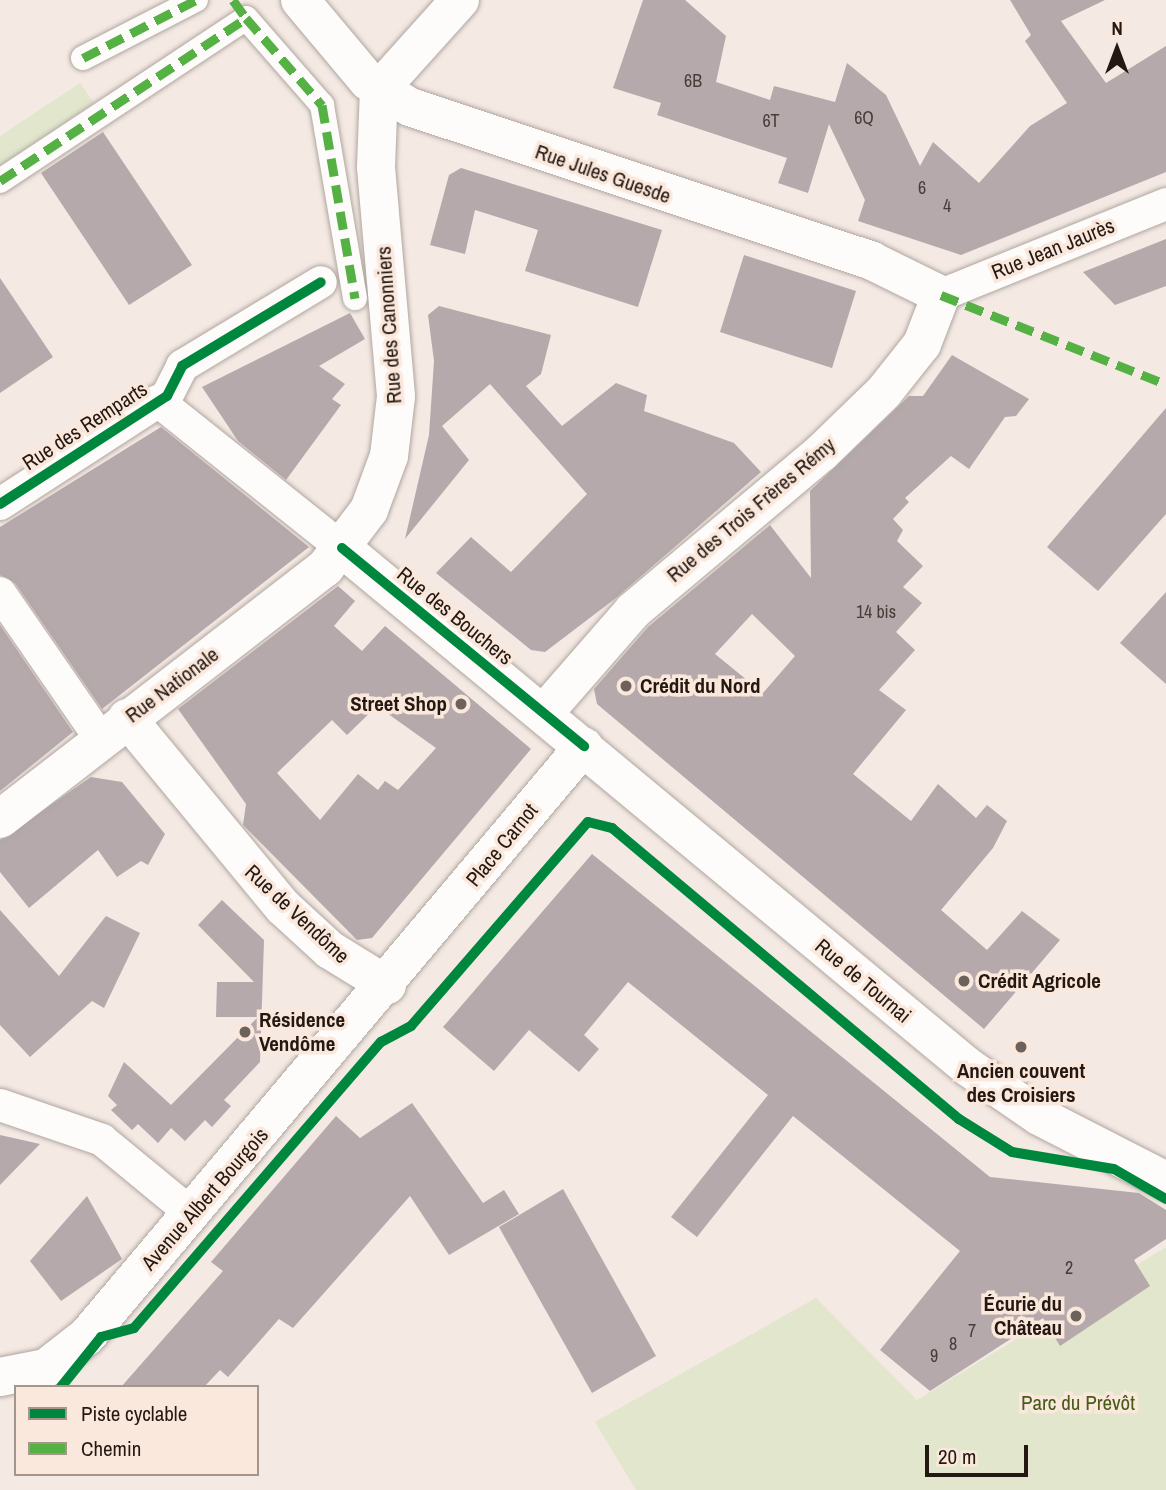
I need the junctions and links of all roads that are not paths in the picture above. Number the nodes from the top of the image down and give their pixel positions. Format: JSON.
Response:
{"nodes":[{"id":1,"x":196,"y":0,"type":"edge"},
{"id":2,"x":300,"y":0,"type":"edge"},
{"id":3,"x":460,"y":0,"type":"edge"},
{"id":4,"x":239,"y":9,"type":"edge"},
{"id":5,"x":83,"y":58,"type":"dead end"},
{"id":6,"x":379,"y":90,"type":"junction"},
{"id":7,"x":0,"y":181,"type":"edge"},
{"id":8,"x":1166,"y":204,"type":"edge"},
{"id":9,"x":321,"y":282,"type":"dead end"},
{"id":10,"x":941,"y":295,"type":"junction"},
{"id":11,"x":355,"y":298,"type":"dead end"},
{"id":12,"x":158,"y":401,"type":"junction"},
{"id":13,"x":0,"y":504,"type":"edge"},
{"id":14,"x":342,"y":548,"type":"junction"},
{"id":15,"x":0,"y":593,"type":"edge"},
{"id":16,"x":543,"y":714,"type":"junction"},
{"id":17,"x":114,"y":728,"type":"junction"},
{"id":18,"x":584,"y":746,"type":"junction"},
{"id":19,"x":0,"y":819,"type":"edge"},
{"id":20,"x":387,"y":985,"type":"junction"},
{"id":21,"x":0,"y":1105,"type":"edge"},
{"id":22,"x":1166,"y":1181,"type":"edge"},
{"id":23,"x":192,"y":1214,"type":"junction"},
{"id":24,"x":0,"y":1377,"type":"edge"}],
"edges":[{"from":1,"to":5,"type":"street"},
{"from":2,"to":6,"type":"main road","name":"Rue Jules Guesde"},
{"from":3,"to":6,"type":"main road"},
{"from":4,"to":7,"type":"street"},
{"from":4,"to":11,"type":"street"},
{"from":6,"to":10,"type":"main road","name":"Rue Jules Guesde"},
{"from":6,"to":14,"type":"main road","name":"Rue des Canonniers"},
{"from":8,"to":10,"type":"street","name":"Rue Jean Jaurès"},
{"from":9,"to":12,"type":"street","name":"Rue des Remparts"},
{"from":10,"to":16,"type":"main road","name":"Rue des Trois Frères Rémy"},
{"from":12,"to":13,"type":"street","name":"Rue des Remparts"},
{"from":12,"to":14,"type":"street","name":"Rue des Bouchers"},
{"from":14,"to":16,"type":"main road","name":"Rue des Bouchers"},
{"from":14,"to":17,"type":"main road","name":"Rue Nationale"},
{"from":15,"to":17,"type":"street"},
{"from":16,"to":18,"type":"main road"},
{"from":17,"to":19,"type":"main road","name":"Rue Nationale"},
{"from":17,"to":20,"type":"main road","name":"Rue de Vendôme"},
{"from":18,"to":20,"type":"main road","name":"Place Carnot"},
{"from":18,"to":22,"type":"main road","name":"Rue de Tournai"},
{"from":20,"to":23,"type":"main road","name":"Avenue Albert Bourgois"},
{"from":21,"to":23,"type":"street"},
{"from":23,"to":24,"type":"main road","name":"Avenue Albert Bourgois"}]}
